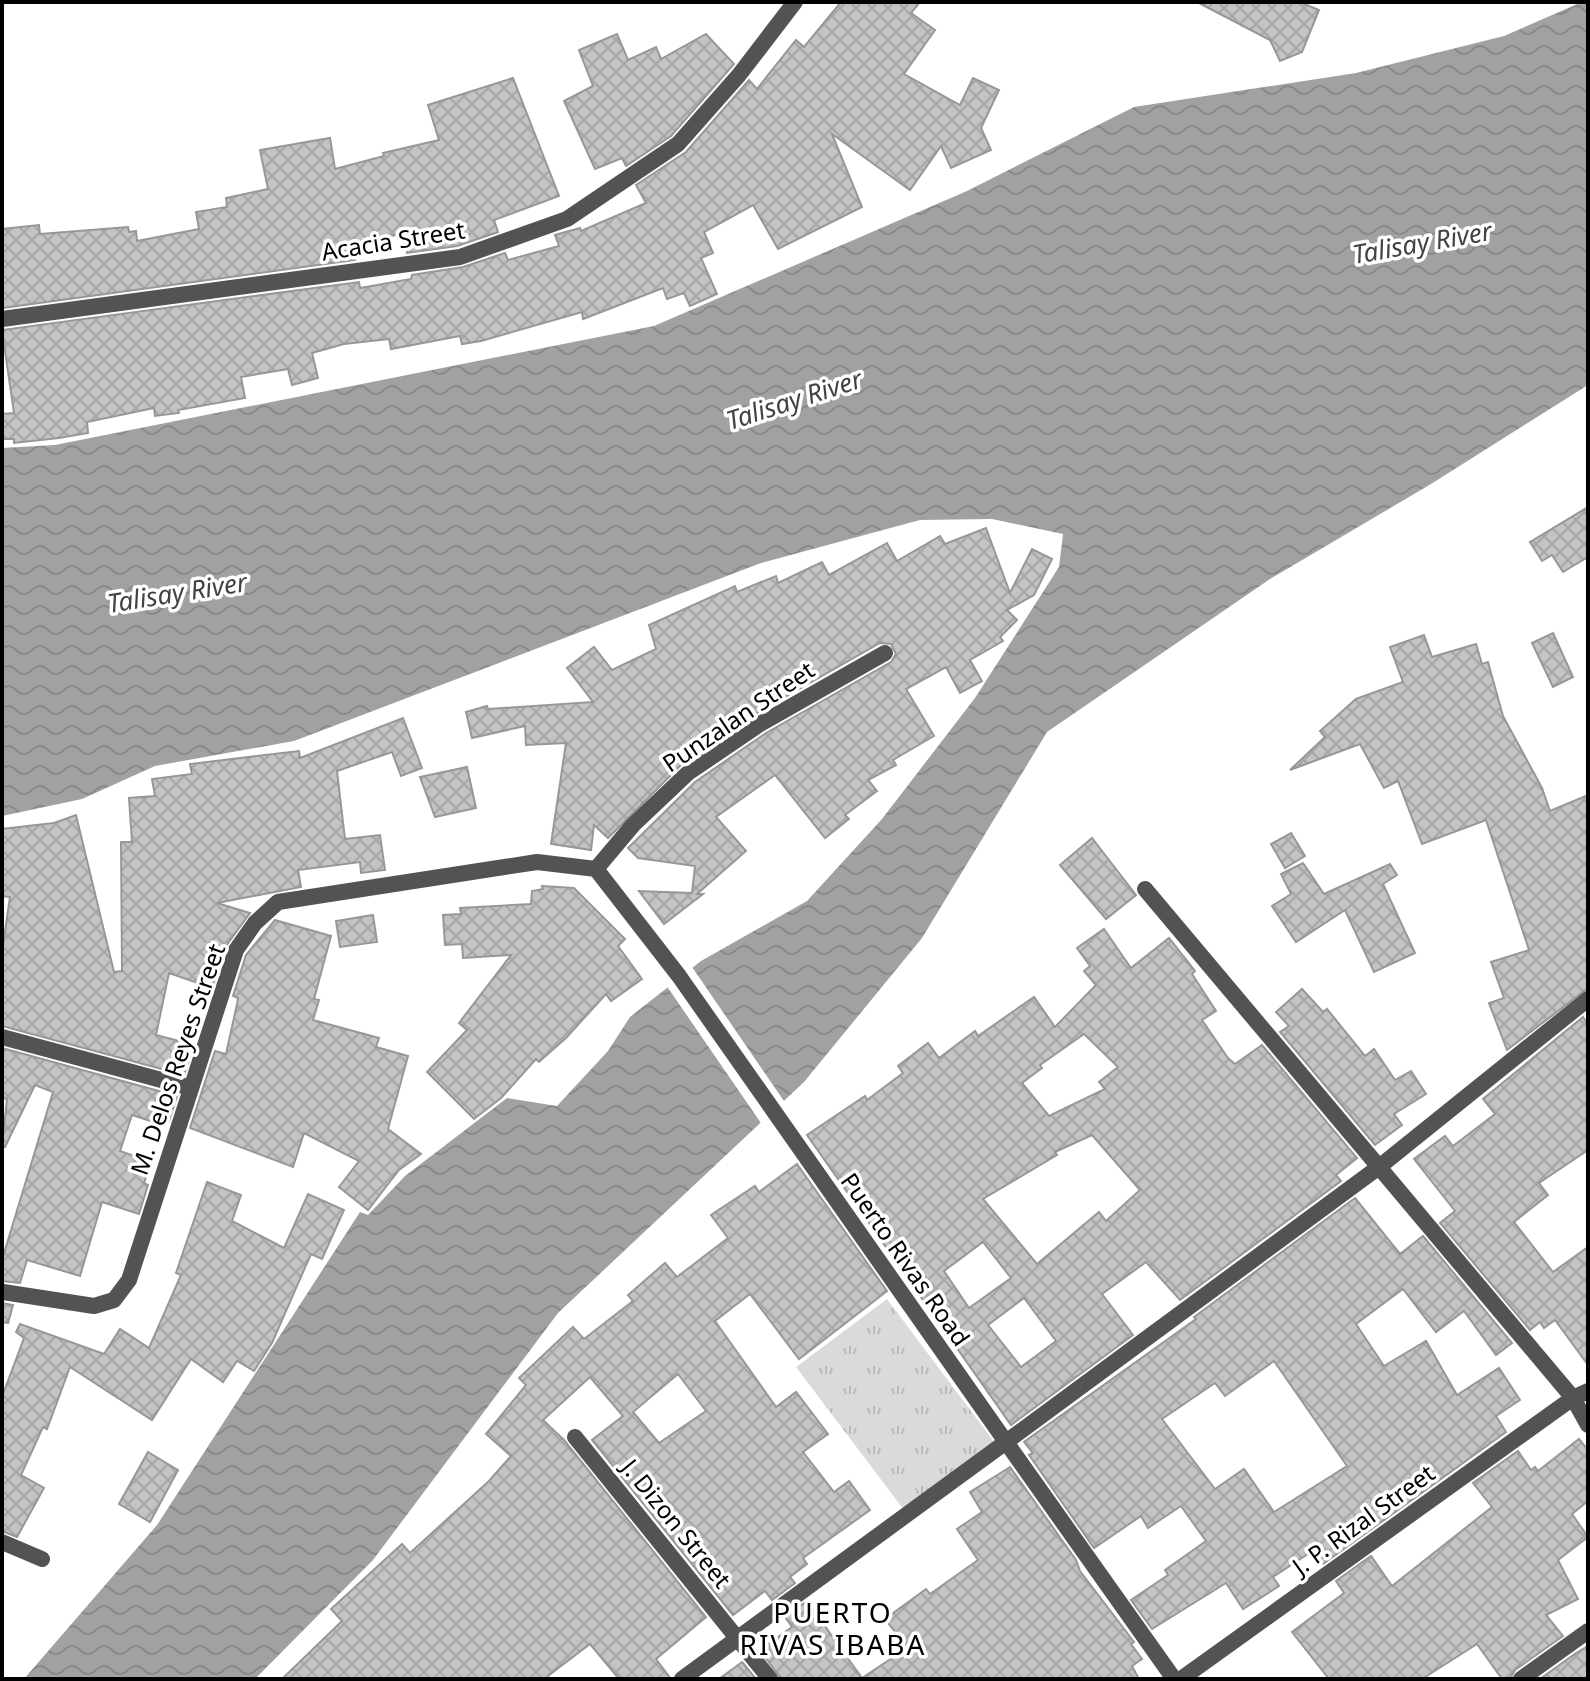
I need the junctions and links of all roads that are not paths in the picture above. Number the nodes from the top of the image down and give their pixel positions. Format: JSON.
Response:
{"nodes":[{"id":1,"x":795,"y":2,"type":"edge"},
{"id":2,"x":2,"y":319,"type":"edge"},
{"id":3,"x":885,"y":653,"type":"dead end"},
{"id":4,"x":596,"y":869,"type":"junction"},
{"id":5,"x":1145,"y":889,"type":"dead end"},
{"id":6,"x":1588,"y":999,"type":"edge"},
{"id":7,"x":2,"y":1037,"type":"edge"},
{"id":8,"x":191,"y":1088,"type":"junction"},
{"id":9,"x":1379,"y":1167,"type":"junction"},
{"id":10,"x":2,"y":1293,"type":"edge"},
{"id":11,"x":1581,"y":1394,"type":"edge"},
{"id":12,"x":1588,"y":1425,"type":"edge"},
{"id":13,"x":575,"y":1437,"type":"dead end"},
{"id":14,"x":1006,"y":1442,"type":"junction"},
{"id":15,"x":2,"y":1542,"type":"edge"},
{"id":16,"x":42,"y":1559,"type":"dead end"},
{"id":17,"x":1588,"y":1631,"type":"edge"},
{"id":18,"x":738,"y":1637,"type":"junction"},
{"id":19,"x":682,"y":1679,"type":"edge"},
{"id":20,"x":770,"y":1679,"type":"edge"},
{"id":21,"x":1174,"y":1679,"type":"edge"},
{"id":22,"x":1181,"y":1679,"type":"edge"},
{"id":23,"x":1521,"y":1679,"type":"edge"}],
"edges":[{"from":1,"to":2,"type":"street","name":"Acacia Street"},
{"from":3,"to":4,"type":"street","name":"Punzalan Street"},
{"from":4,"to":8,"type":"street","name":"M. Delos Reyes Street"},
{"from":4,"to":14,"type":"street","name":"Puerto Rivas Road"},
{"from":5,"to":9,"type":"street"},
{"from":6,"to":9,"type":"street"},
{"from":7,"to":8,"type":"street"},
{"from":8,"to":10,"type":"street","name":"M. Delos Reyes Street"},
{"from":9,"to":11,"type":"street"},
{"from":9,"to":14,"type":"street"},
{"from":11,"to":12,"type":"street"},
{"from":11,"to":22,"type":"street","name":"J. P. Rizal Street"},
{"from":13,"to":18,"type":"street","name":"J. Dizon Street"},
{"from":14,"to":18,"type":"street"},
{"from":14,"to":21,"type":"street","name":"Puerto Rivas Road"},
{"from":15,"to":16,"type":"street"},
{"from":17,"to":23,"type":"street"},
{"from":18,"to":19,"type":"street"},
{"from":18,"to":20,"type":"street","name":"J. Dizon Street"}]}
